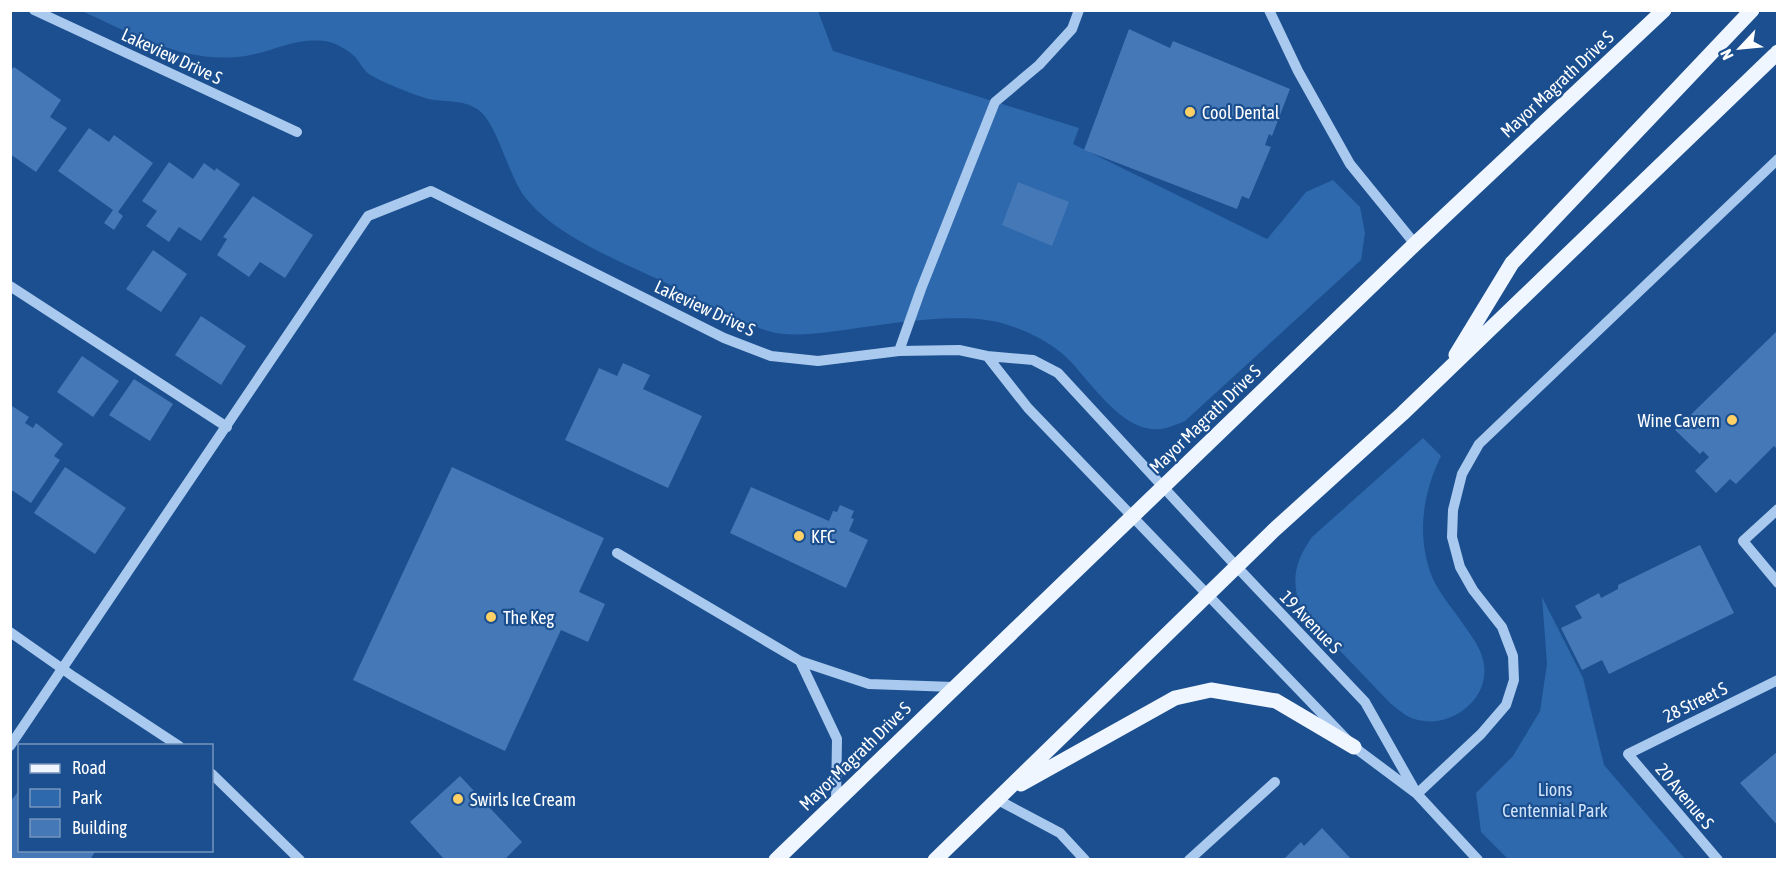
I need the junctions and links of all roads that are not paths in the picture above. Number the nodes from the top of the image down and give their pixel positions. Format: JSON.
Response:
{"nodes":[{"id":1,"x":34,"y":10,"type":"edge"},
{"id":2,"x":1079,"y":10,"type":"edge"},
{"id":3,"x":1269,"y":10,"type":"edge"},
{"id":4,"x":1664,"y":10,"type":"edge"},
{"id":5,"x":1752,"y":10,"type":"edge"},
{"id":6,"x":1778,"y":52,"type":"edge"},
{"id":7,"x":297,"y":132,"type":"dead end"},
{"id":8,"x":1778,"y":159,"type":"edge"},
{"id":9,"x":1415,"y":244,"type":"junction"},
{"id":10,"x":10,"y":286,"type":"edge"},
{"id":11,"x":899,"y":351,"type":"junction"},
{"id":12,"x":987,"y":356,"type":"junction"},
{"id":13,"x":1445,"y":373,"type":"junction"},
{"id":14,"x":226,"y":427,"type":"junction"},
{"id":15,"x":1162,"y":487,"type":"junction"},
{"id":16,"x":1778,"y":509,"type":"edge"},
{"id":17,"x":1132,"y":517,"type":"junction"},
{"id":18,"x":617,"y":553,"type":"dead end"},
{"id":19,"x":1237,"y":567,"type":"junction"},
{"id":20,"x":1778,"y":583,"type":"edge"},
{"id":21,"x":1207,"y":596,"type":"junction"},
{"id":22,"x":10,"y":632,"type":"edge"},
{"id":23,"x":800,"y":661,"type":"junction"},
{"id":24,"x":63,"y":669,"type":"junction"},
{"id":25,"x":1778,"y":680,"type":"edge"},
{"id":26,"x":954,"y":687,"type":"junction"},
{"id":27,"x":176,"y":744,"type":"edge"},
{"id":28,"x":10,"y":746,"type":"edge"},
{"id":29,"x":1354,"y":747,"type":"junction"},
{"id":30,"x":1628,"y":754,"type":"joint"},
{"id":31,"x":213,"y":775,"type":"edge"},
{"id":32,"x":1275,"y":782,"type":"dead end"},
{"id":33,"x":1417,"y":794,"type":"junction"},
{"id":34,"x":1000,"y":797,"type":"junction"},
{"id":35,"x":837,"y":801,"type":"junction"},
{"id":36,"x":300,"y":860,"type":"edge"},
{"id":37,"x":776,"y":860,"type":"edge"},
{"id":38,"x":935,"y":860,"type":"edge"},
{"id":39,"x":1085,"y":860,"type":"edge"},
{"id":40,"x":1189,"y":860,"type":"edge"},
{"id":41,"x":1478,"y":860,"type":"edge"},
{"id":42,"x":1718,"y":860,"type":"edge"}],
"edges":[{"from":1,"to":7,"type":"street","name":"Lakeview Drive S"},
{"from":2,"to":11,"type":"street"},
{"from":3,"to":9,"type":"street"},
{"from":4,"to":9,"type":"main road","name":"Mayor Magrath Drive S"},
{"from":5,"to":13,"type":"main road"},
{"from":6,"to":13,"type":"main road"},
{"from":8,"to":33,"type":"street"},
{"from":9,"to":15,"type":"main road","name":"Mayor Magrath Drive S"},
{"from":10,"to":14,"type":"street"},
{"from":11,"to":12,"type":"street","name":"Lakeview Drive S"},
{"from":11,"to":14,"type":"street","name":"Lakeview Drive S"},
{"from":12,"to":15,"type":"street","name":"Lakeview Drive S"},
{"from":12,"to":17,"type":"street"},
{"from":13,"to":19,"type":"main road"},
{"from":14,"to":24,"type":"street"},
{"from":15,"to":17,"type":"main road","name":"Mayor Magrath Drive S"},
{"from":15,"to":19,"type":"street","name":"19 Avenue S"},
{"from":16,"to":20,"type":"street"},
{"from":17,"to":21,"type":"street","name":"19 Avenue S"},
{"from":17,"to":26,"type":"main road","name":"Mayor Magrath Drive S"},
{"from":18,"to":23,"type":"street"},
{"from":19,"to":21,"type":"main road"},
{"from":19,"to":33,"type":"street","name":"19 Avenue S"},
{"from":21,"to":29,"type":"street","name":"19 Avenue S"},
{"from":21,"to":34,"type":"main road"},
{"from":22,"to":24,"type":"street"},
{"from":23,"to":26,"type":"street"},
{"from":23,"to":35,"type":"street"},
{"from":24,"to":27,"type":"street"},
{"from":24,"to":28,"type":"street"},
{"from":25,"to":30,"type":"street","name":"28 Street S"},
{"from":26,"to":35,"type":"main road","name":"Mayor Magrath Drive S"},
{"from":29,"to":33,"type":"street","name":"19 Avenue S"},
{"from":29,"to":34,"type":"main road"},
{"from":30,"to":42,"type":"street","name":"20 Avenue S"},
{"from":31,"to":36,"type":"street"},
{"from":32,"to":40,"type":"street"},
{"from":33,"to":41,"type":"street","name":"19 Avenue S"},
{"from":34,"to":38,"type":"main road"},
{"from":34,"to":39,"type":"street"},
{"from":35,"to":37,"type":"main road","name":"Mayor Magrath Drive S"}]}
